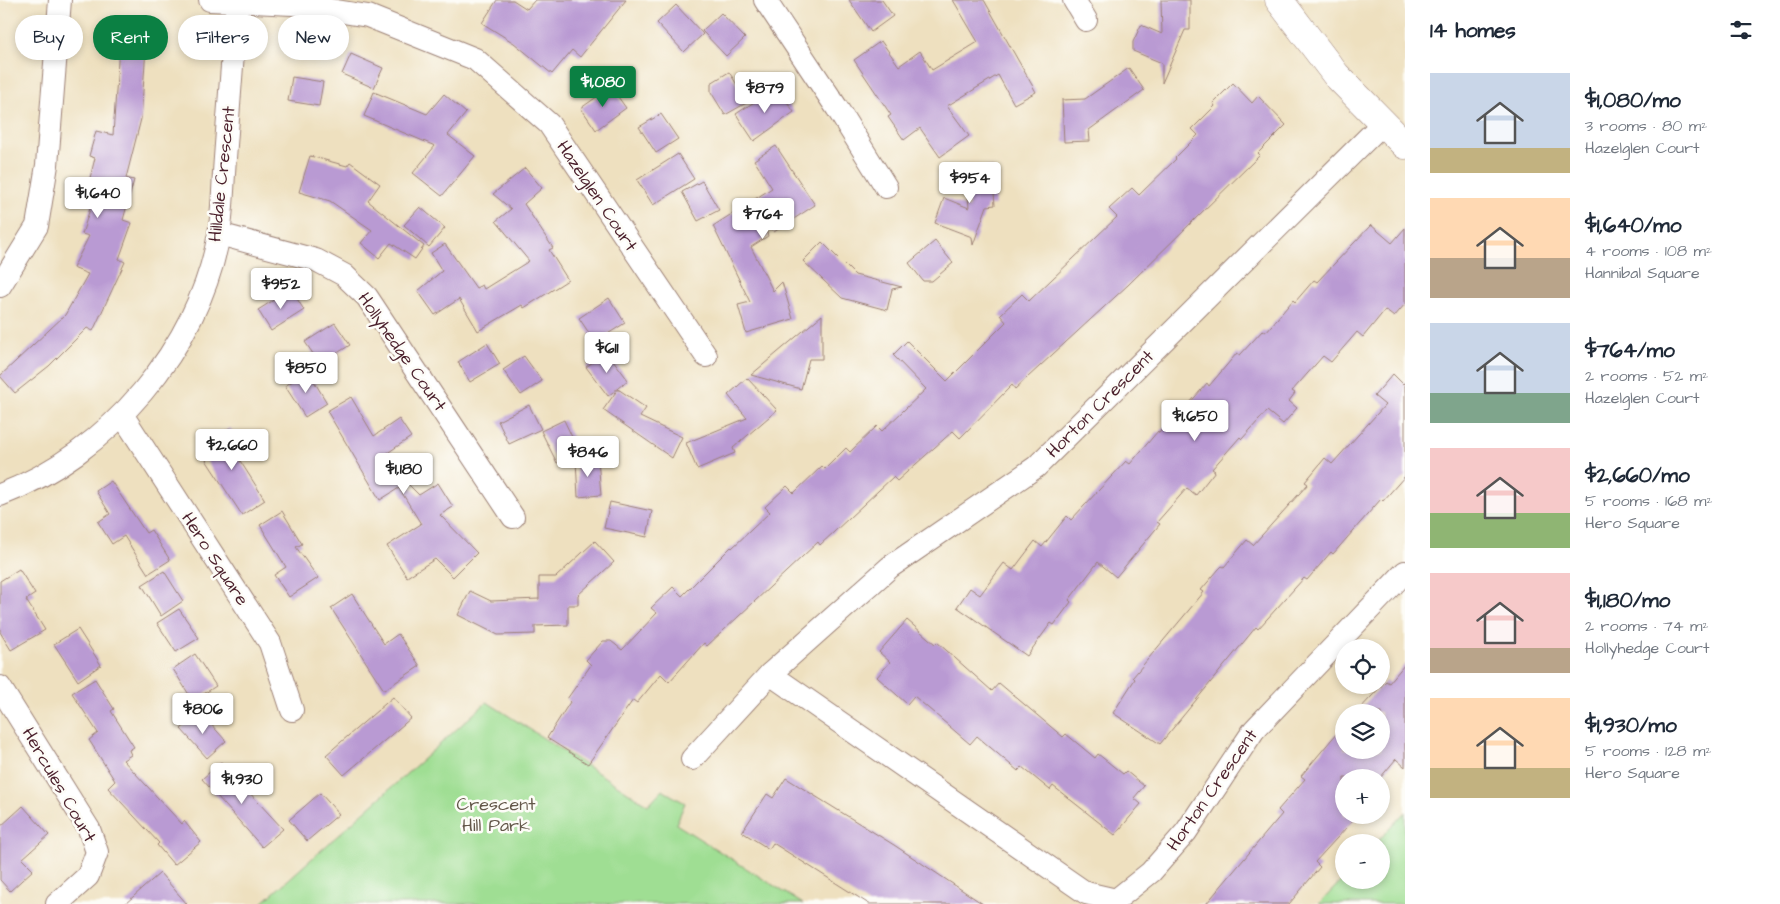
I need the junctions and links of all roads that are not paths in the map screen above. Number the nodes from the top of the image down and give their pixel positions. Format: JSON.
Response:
{"nodes":[{"id":1,"x":60,"y":0,"type":"edge"},
{"id":2,"x":210,"y":0,"type":"edge"},
{"id":3,"x":766,"y":0,"type":"edge"},
{"id":4,"x":1074,"y":0,"type":"edge"},
{"id":5,"x":1279,"y":0,"type":"edge"},
{"id":6,"x":237,"y":1,"type":"edge"},
{"id":7,"x":1086,"y":20,"type":"dead end"},
{"id":8,"x":1382,"y":124,"type":"junction"},
{"id":9,"x":1405,"y":145,"type":"edge"},
{"id":10,"x":886,"y":187,"type":"dead end"},
{"id":11,"x":219,"y":234,"type":"junction"},
{"id":12,"x":0,"y":286,"type":"edge"},
{"id":13,"x":706,"y":356,"type":"dead end"},
{"id":14,"x":123,"y":416,"type":"junction"},
{"id":15,"x":0,"y":495,"type":"edge"},
{"id":16,"x":513,"y":517,"type":"dead end"},
{"id":17,"x":1405,"y":572,"type":"edge"},
{"id":18,"x":770,"y":674,"type":"junction"},
{"id":19,"x":0,"y":687,"type":"edge"},
{"id":20,"x":292,"y":710,"type":"dead end"},
{"id":21,"x":692,"y":759,"type":"dead end"},
{"id":22,"x":57,"y":904,"type":"edge"}],
"edges":[{"from":1,"to":12,"type":"street"},
{"from":2,"to":6,"type":"street","name":"Hazelglen Court"},
{"from":3,"to":10,"type":"street"},
{"from":4,"to":7,"type":"street"},
{"from":5,"to":8,"type":"street"},
{"from":6,"to":11,"type":"street","name":"Hilldale Crescent"},
{"from":6,"to":13,"type":"street","name":"Hazelglen Court"},
{"from":8,"to":9,"type":"street"},
{"from":8,"to":18,"type":"street","name":"Horton Crescent"},
{"from":11,"to":14,"type":"street","name":"Hilldale Crescent"},
{"from":11,"to":16,"type":"street","name":"Hollyhedge Court"},
{"from":14,"to":15,"type":"street","name":"Hilldale Crescent"},
{"from":14,"to":20,"type":"street","name":"Hero Square"},
{"from":17,"to":18,"type":"street","name":"Horton Crescent"},
{"from":18,"to":21,"type":"street","name":"Horton Crescent"},
{"from":19,"to":22,"type":"street","name":"Hercules Court"}]}
